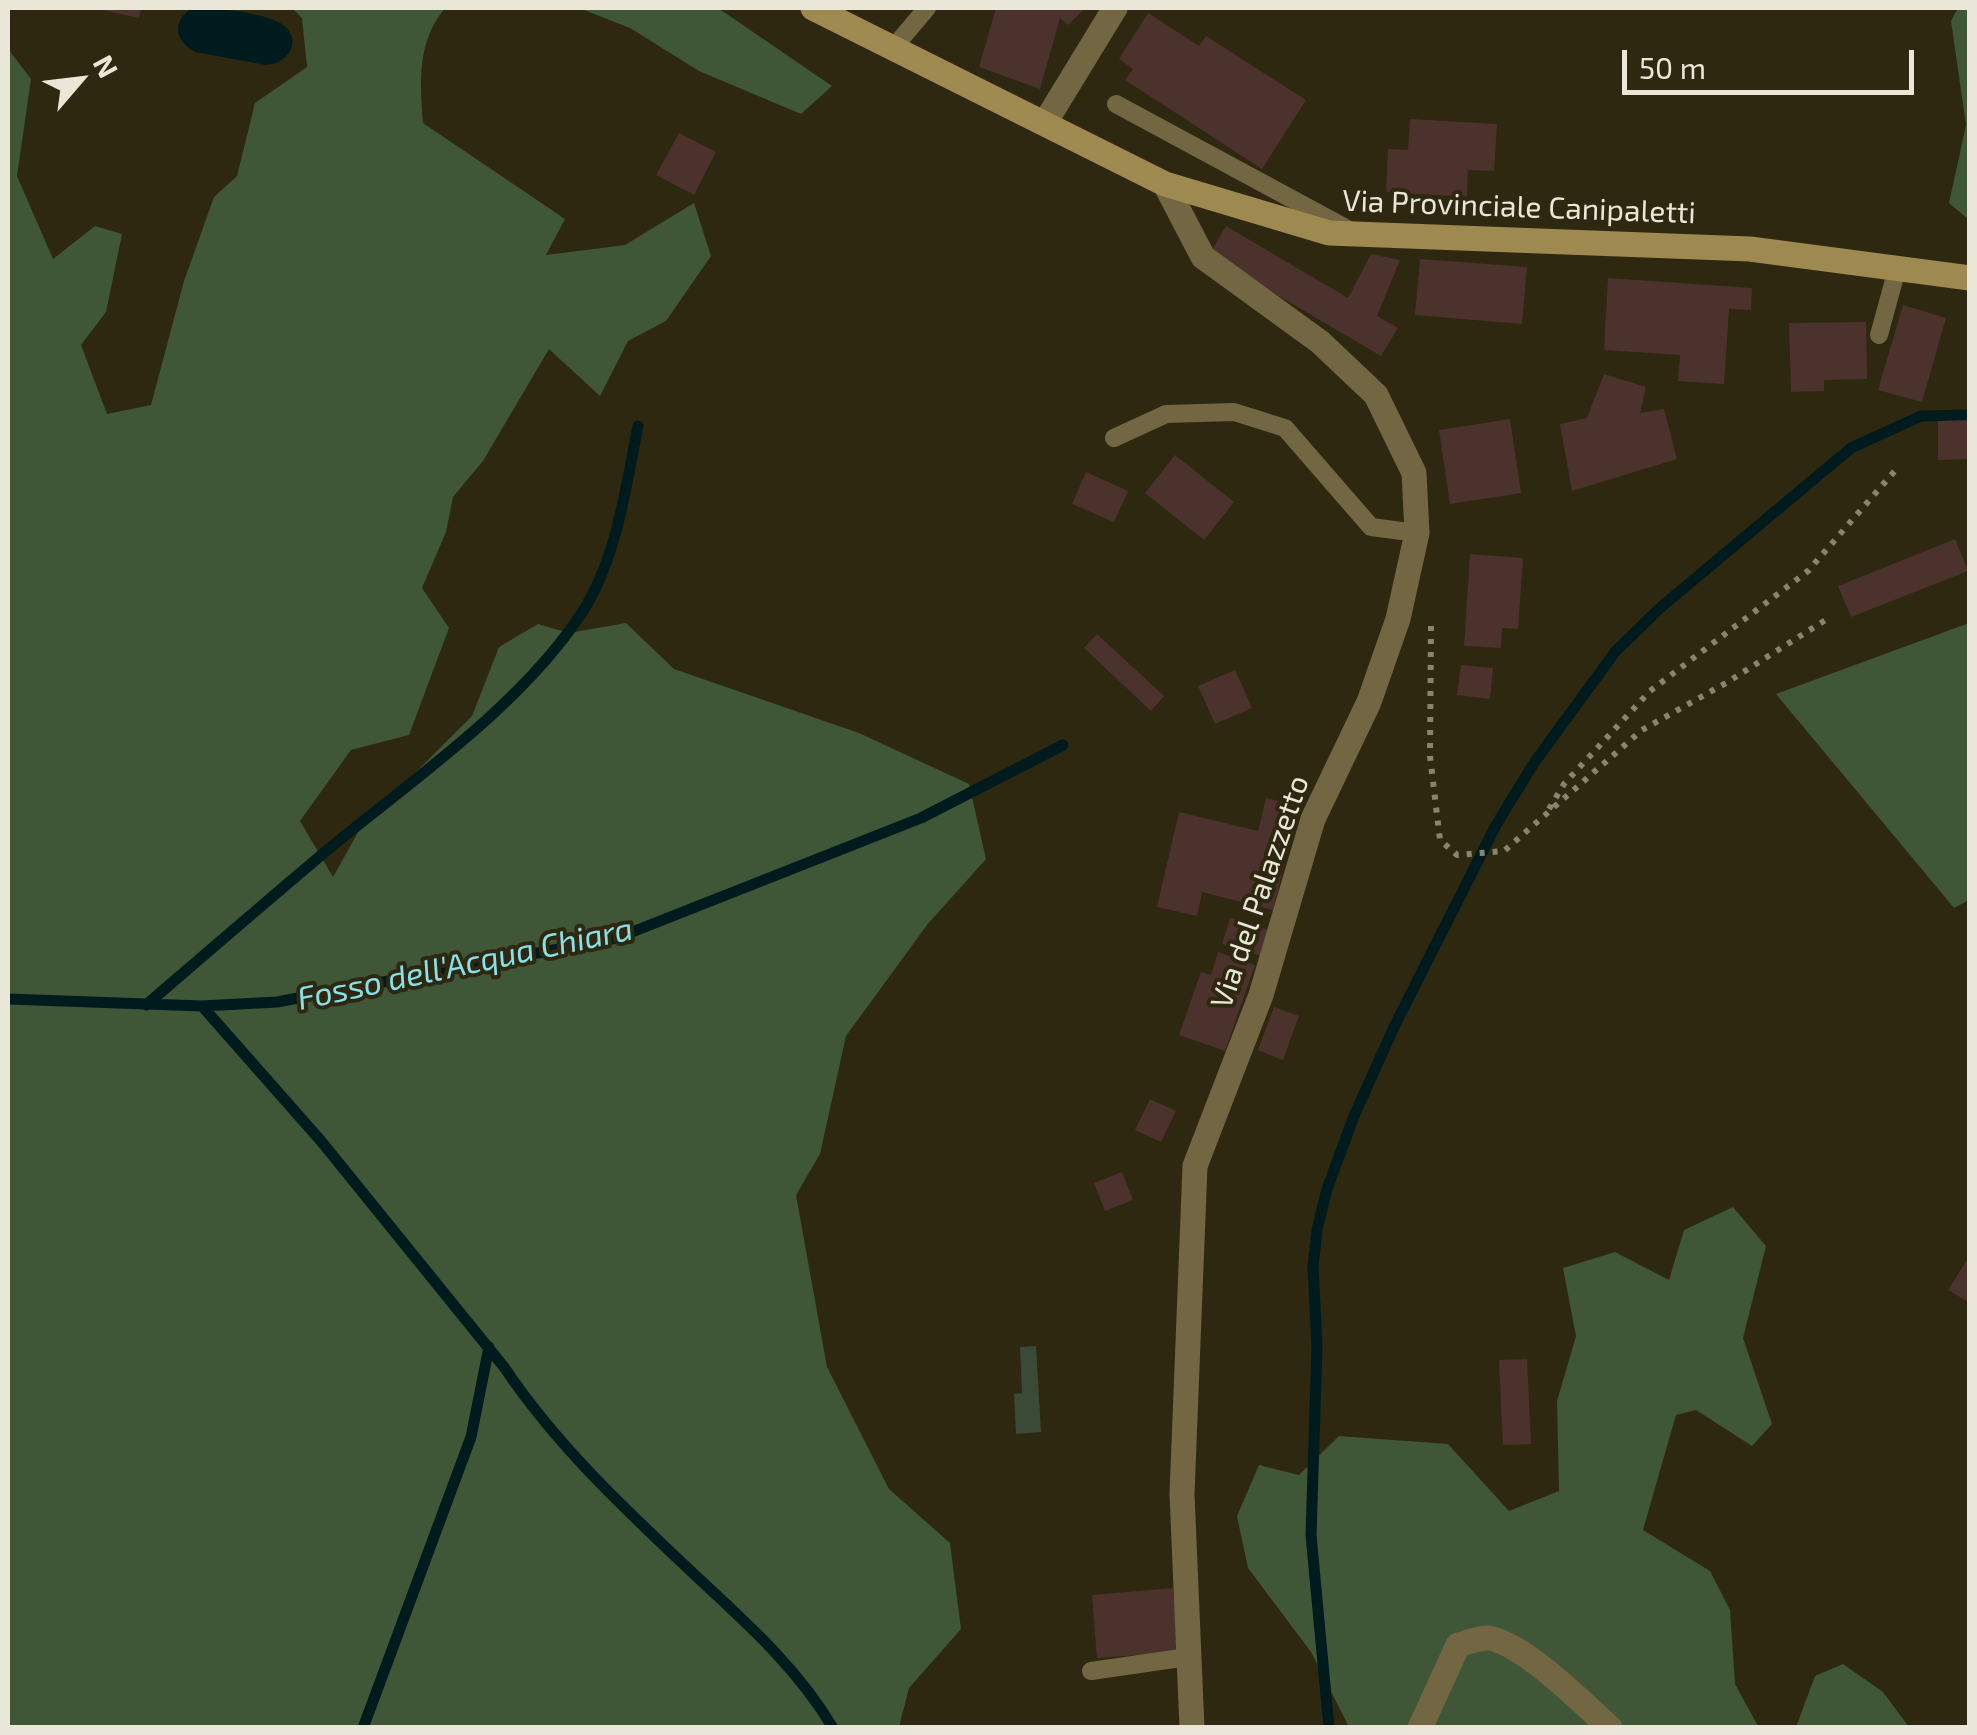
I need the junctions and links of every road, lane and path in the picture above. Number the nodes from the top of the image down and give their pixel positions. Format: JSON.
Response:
{"nodes":[{"id":1,"x":813,"y":8,"type":"edge"},
{"id":2,"x":927,"y":8,"type":"edge"},
{"id":3,"x":1115,"y":8,"type":"edge"},
{"id":4,"x":894,"y":47,"type":"junction"},
{"id":5,"x":1116,"y":104,"type":"dead end"},
{"id":6,"x":1046,"y":121,"type":"junction"},
{"id":7,"x":1166,"y":184,"type":"junction"},
{"id":8,"x":1358,"y":234,"type":"junction"},
{"id":9,"x":1897,"y":269,"type":"junction"},
{"id":10,"x":1970,"y":278,"type":"edge"},
{"id":11,"x":1878,"y":335,"type":"dead end"},
{"id":12,"x":1114,"y":438,"type":"dead end"},
{"id":13,"x":1899,"y":466,"type":"dead end"},
{"id":14,"x":1417,"y":533,"type":"junction"},
{"id":15,"x":1432,"y":612,"type":"dead end"},
{"id":16,"x":1827,"y":619,"type":"dead end"},
{"id":17,"x":1544,"y":816,"type":"junction"},
{"id":18,"x":1188,"y":1657,"type":"junction"},
{"id":19,"x":1091,"y":1671,"type":"dead end"},
{"id":20,"x":1192,"y":1728,"type":"edge"},
{"id":21,"x":1420,"y":1728,"type":"edge"},
{"id":22,"x":1610,"y":1728,"type":"edge"}],
"edges":[{"from":1,"to":4,"type":"main road","name":"Via Provinciale Canipaletti"},
{"from":2,"to":4,"type":"lane"},
{"from":3,"to":6,"type":"street"},
{"from":4,"to":6,"type":"main road","name":"Via Provinciale Canipaletti"},
{"from":5,"to":8,"type":"lane"},
{"from":6,"to":7,"type":"main road","name":"Via Provinciale Canipaletti"},
{"from":7,"to":8,"type":"main road","name":"Via Provinciale Canipaletti"},
{"from":7,"to":14,"type":"street","name":"Via del Palazzetto"},
{"from":8,"to":9,"type":"main road","name":"Via Provinciale Canipaletti"},
{"from":9,"to":10,"type":"main road","name":"Via Provinciale Canipaletti"},
{"from":9,"to":11,"type":"lane"},
{"from":12,"to":14,"type":"lane"},
{"from":13,"to":17,"type":"path"},
{"from":14,"to":18,"type":"street","name":"Via del Palazzetto"},
{"from":15,"to":17,"type":"path"},
{"from":16,"to":17,"type":"path"},
{"from":18,"to":19,"type":"lane"},
{"from":18,"to":20,"type":"street","name":"Via del Palazzetto"},
{"from":21,"to":22,"type":"street"}]}
